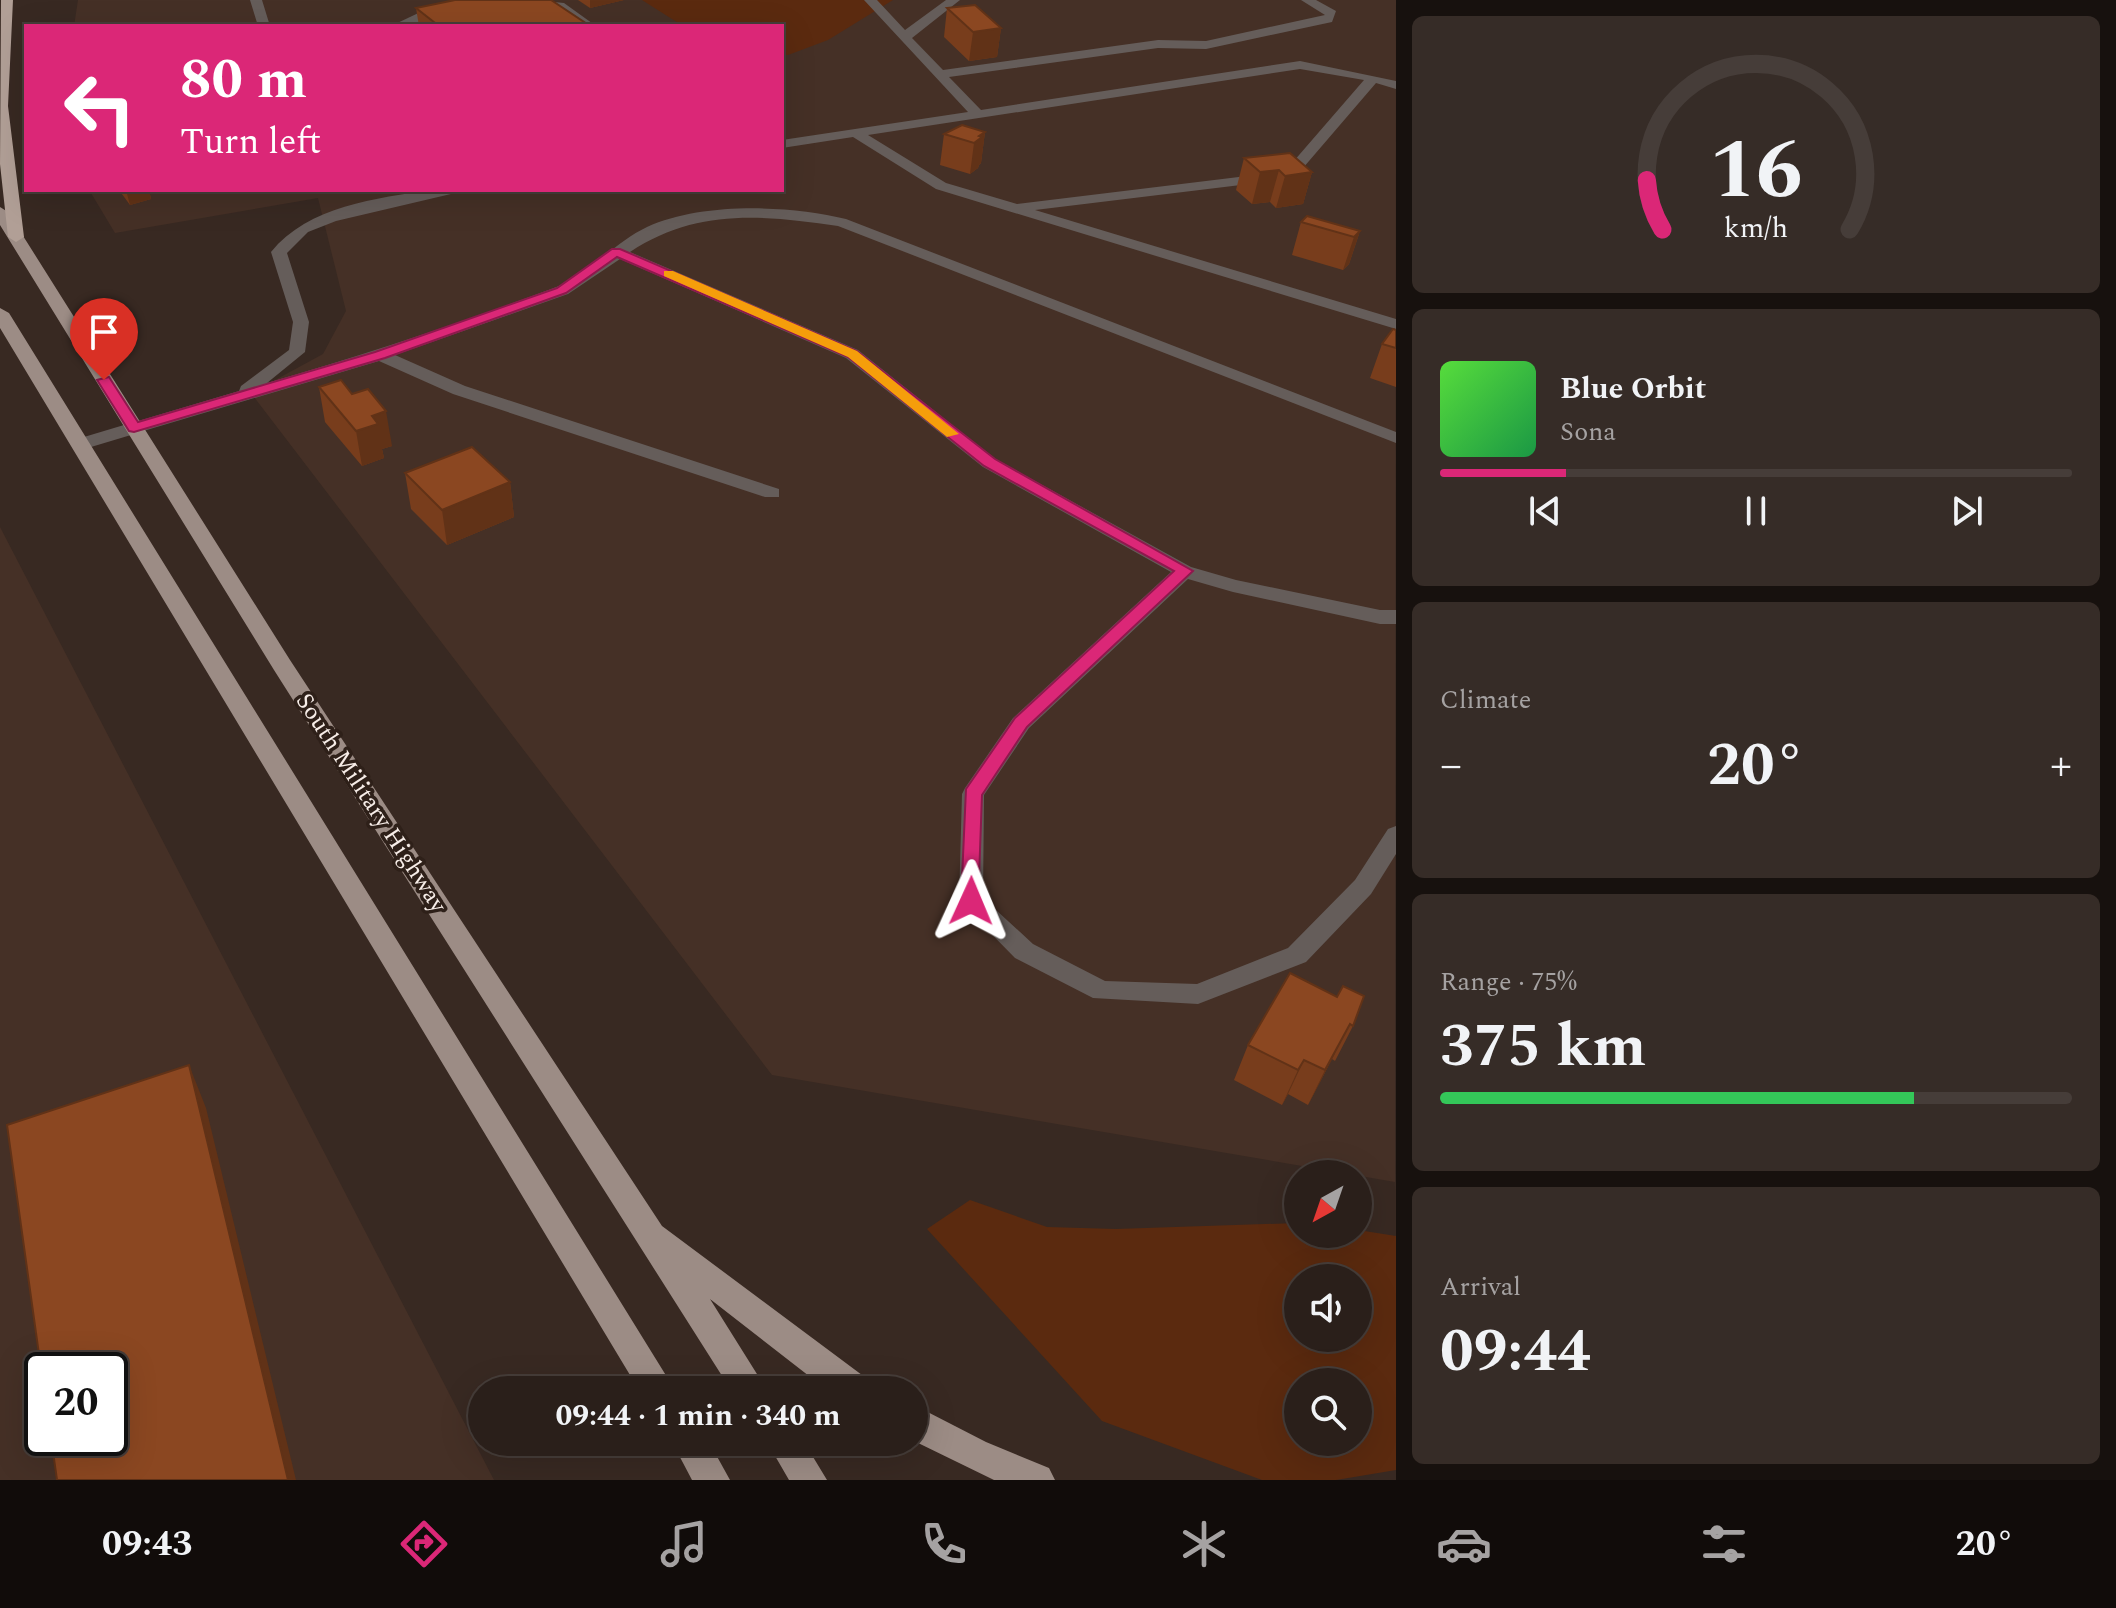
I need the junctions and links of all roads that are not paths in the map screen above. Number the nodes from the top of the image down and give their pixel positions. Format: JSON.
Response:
{"nodes":[{"id":1,"x":256,"y":0,"type":"edge"},
{"id":2,"x":420,"y":0,"type":"edge"},
{"id":3,"x":482,"y":0,"type":"edge"},
{"id":4,"x":540,"y":0,"type":"edge"},
{"id":5,"x":870,"y":0,"type":"edge"},
{"id":6,"x":954,"y":0,"type":"edge"},
{"id":7,"x":1307,"y":0,"type":"edge"},
{"id":8,"x":5,"y":6,"type":"edge"},
{"id":9,"x":433,"y":11,"type":"junction"},
{"id":10,"x":263,"y":24,"type":"edge"},
{"id":11,"x":402,"y":24,"type":"edge"},
{"id":12,"x":587,"y":24,"type":"edge"},
{"id":13,"x":905,"y":38,"type":"junction"},
{"id":14,"x":1196,"y":46,"type":"junction"},
{"id":15,"x":940,"y":74,"type":"junction"},
{"id":16,"x":1239,"y":75,"type":"junction"},
{"id":17,"x":1373,"y":78,"type":"junction"},
{"id":18,"x":1396,"y":85,"type":"edge"},
{"id":19,"x":978,"y":114,"type":"junction"},
{"id":20,"x":855,"y":133,"type":"junction"},
{"id":21,"x":784,"y":144,"type":"edge"},
{"id":22,"x":437,"y":192,"type":"edge"},
{"id":23,"x":1014,"y":208,"type":"junction"},
{"id":24,"x":0,"y":212,"type":"edge"},
{"id":25,"x":16,"y":237,"type":"junction"},
{"id":26,"x":616,"y":252,"type":"junction"},
{"id":27,"x":0,"y":313,"type":"edge"},
{"id":28,"x":1396,"y":324,"type":"edge"},
{"id":29,"x":380,"y":355,"type":"junction"},
{"id":30,"x":237,"y":398,"type":"junction"},
{"id":31,"x":134,"y":428,"type":"junction"},
{"id":32,"x":1396,"y":438,"type":"edge"},
{"id":33,"x":81,"y":444,"type":"junction"},
{"id":34,"x":772,"y":493,"type":"dead end"},
{"id":35,"x":1184,"y":571,"type":"junction"},
{"id":36,"x":1396,"y":617,"type":"edge"},
{"id":37,"x":1396,"y":835,"type":"edge"},
{"id":38,"x":641,"y":1226,"type":"junction"},
{"id":39,"x":649,"y":1376,"type":"edge"},
{"id":40,"x":741,"y":1376,"type":"edge"},
{"id":41,"x":836,"y":1376,"type":"edge"},
{"id":42,"x":928,"y":1430,"type":"edge"},
{"id":43,"x":697,"y":1456,"type":"edge"},
{"id":44,"x":793,"y":1456,"type":"edge"},
{"id":45,"x":712,"y":1480,"type":"edge"},
{"id":46,"x":809,"y":1480,"type":"edge"},
{"id":47,"x":1037,"y":1480,"type":"edge"}],
"edges":[{"from":1,"to":10,"type":"lane"},
{"from":2,"to":9,"type":"lane"},
{"from":3,"to":9,"type":"lane"},
{"from":4,"to":12,"type":"lane"},
{"from":5,"to":13,"type":"lane"},
{"from":6,"to":13,"type":"lane"},
{"from":7,"to":14,"type":"lane"},
{"from":8,"to":25,"type":"highway"},
{"from":9,"to":11,"type":"lane"},
{"from":13,"to":15,"type":"lane"},
{"from":14,"to":15,"type":"lane"},
{"from":14,"to":16,"type":"lane"},
{"from":15,"to":19,"type":"lane"},
{"from":16,"to":17,"type":"lane"},
{"from":16,"to":19,"type":"lane"},
{"from":17,"to":18,"type":"lane"},
{"from":17,"to":23,"type":"lane"},
{"from":19,"to":20,"type":"lane"},
{"from":20,"to":21,"type":"lane"},
{"from":20,"to":23,"type":"lane"},
{"from":22,"to":30,"type":"lane"},
{"from":23,"to":28,"type":"lane"},
{"from":24,"to":25,"type":"main road","name":"South Military Highway"},
{"from":25,"to":31,"type":"main road","name":"South Military Highway"},
{"from":26,"to":29,"type":"lane"},
{"from":26,"to":32,"type":"lane"},
{"from":26,"to":35,"type":"lane"},
{"from":27,"to":33,"type":"main road"},
{"from":29,"to":30,"type":"lane"},
{"from":29,"to":34,"type":"lane"},
{"from":30,"to":31,"type":"lane"},
{"from":31,"to":33,"type":"street"},
{"from":31,"to":38,"type":"main road","name":"South Military Highway"},
{"from":33,"to":39,"type":"main road"},
{"from":35,"to":36,"type":"lane"},
{"from":35,"to":37,"type":"lane"},
{"from":38,"to":40,"type":"main road","name":"South Military Highway"},
{"from":38,"to":41,"type":"main road"},
{"from":42,"to":47,"type":"main road"},
{"from":43,"to":45,"type":"main road"},
{"from":44,"to":46,"type":"main road"}]}
